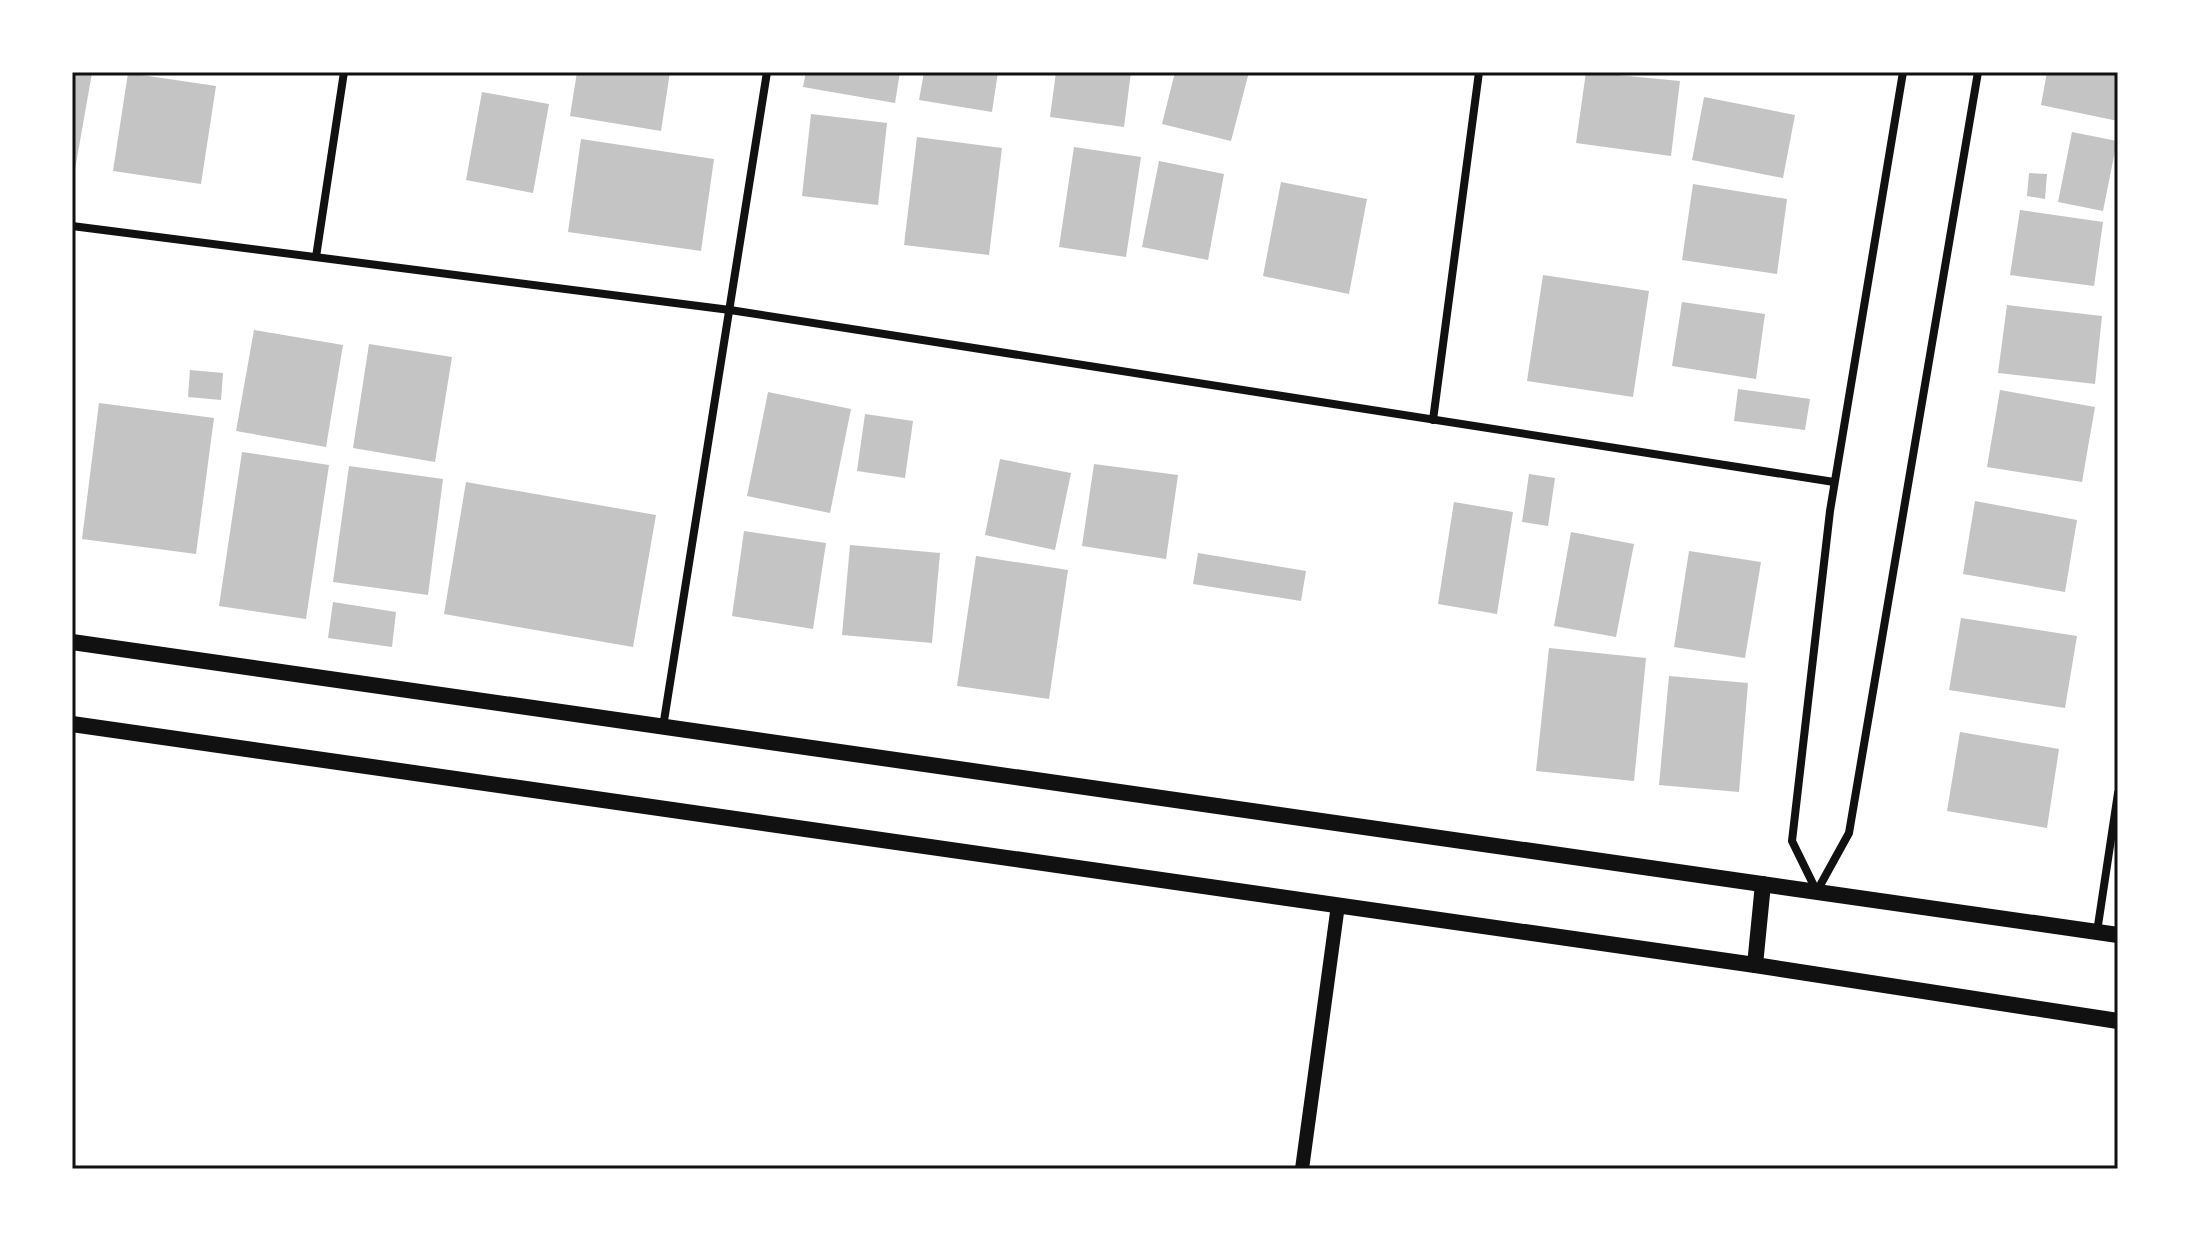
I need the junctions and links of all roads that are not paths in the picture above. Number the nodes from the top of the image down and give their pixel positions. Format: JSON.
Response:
{"nodes":[{"id":1,"x":344,"y":72,"type":"edge"},
{"id":2,"x":767,"y":72,"type":"edge"},
{"id":3,"x":1479,"y":72,"type":"edge"},
{"id":4,"x":1903,"y":72,"type":"edge"},
{"id":5,"x":1978,"y":72,"type":"edge"},
{"id":6,"x":72,"y":226,"type":"edge"},
{"id":7,"x":316,"y":257,"type":"junction"},
{"id":8,"x":730,"y":310,"type":"junction"},
{"id":9,"x":1433,"y":420,"type":"junction"},
{"id":10,"x":1834,"y":482,"type":"junction"},
{"id":11,"x":72,"y":642,"type":"edge"},
{"id":12,"x":72,"y":724,"type":"edge"},
{"id":13,"x":663,"y":727,"type":"junction"},
{"id":14,"x":2118,"y":793,"type":"edge"},
{"id":15,"x":1763,"y":884,"type":"junction"},
{"id":16,"x":1817,"y":892,"type":"junction"},
{"id":17,"x":1338,"y":905,"type":"junction"},
{"id":18,"x":2097,"y":932,"type":"junction"},
{"id":19,"x":2118,"y":935,"type":"edge"},
{"id":20,"x":1755,"y":965,"type":"junction"},
{"id":21,"x":2118,"y":1021,"type":"edge"},
{"id":22,"x":1302,"y":1169,"type":"edge"}],
"edges":[{"from":1,"to":7,"type":"street"},
{"from":2,"to":8,"type":"street"},
{"from":3,"to":9,"type":"street"},
{"from":4,"to":10,"type":"street"},
{"from":5,"to":16,"type":"street"},
{"from":6,"to":7,"type":"street"},
{"from":7,"to":8,"type":"street"},
{"from":8,"to":9,"type":"street"},
{"from":8,"to":13,"type":"street"},
{"from":9,"to":10,"type":"street"},
{"from":10,"to":16,"type":"street"},
{"from":11,"to":13,"type":"main road"},
{"from":12,"to":17,"type":"main road"},
{"from":13,"to":15,"type":"main road"},
{"from":14,"to":18,"type":"street"},
{"from":15,"to":16,"type":"main road"},
{"from":15,"to":20,"type":"main road"},
{"from":16,"to":18,"type":"main road"},
{"from":17,"to":20,"type":"main road"},
{"from":17,"to":22,"type":"street"},
{"from":18,"to":19,"type":"main road"},
{"from":20,"to":21,"type":"main road"}]}
